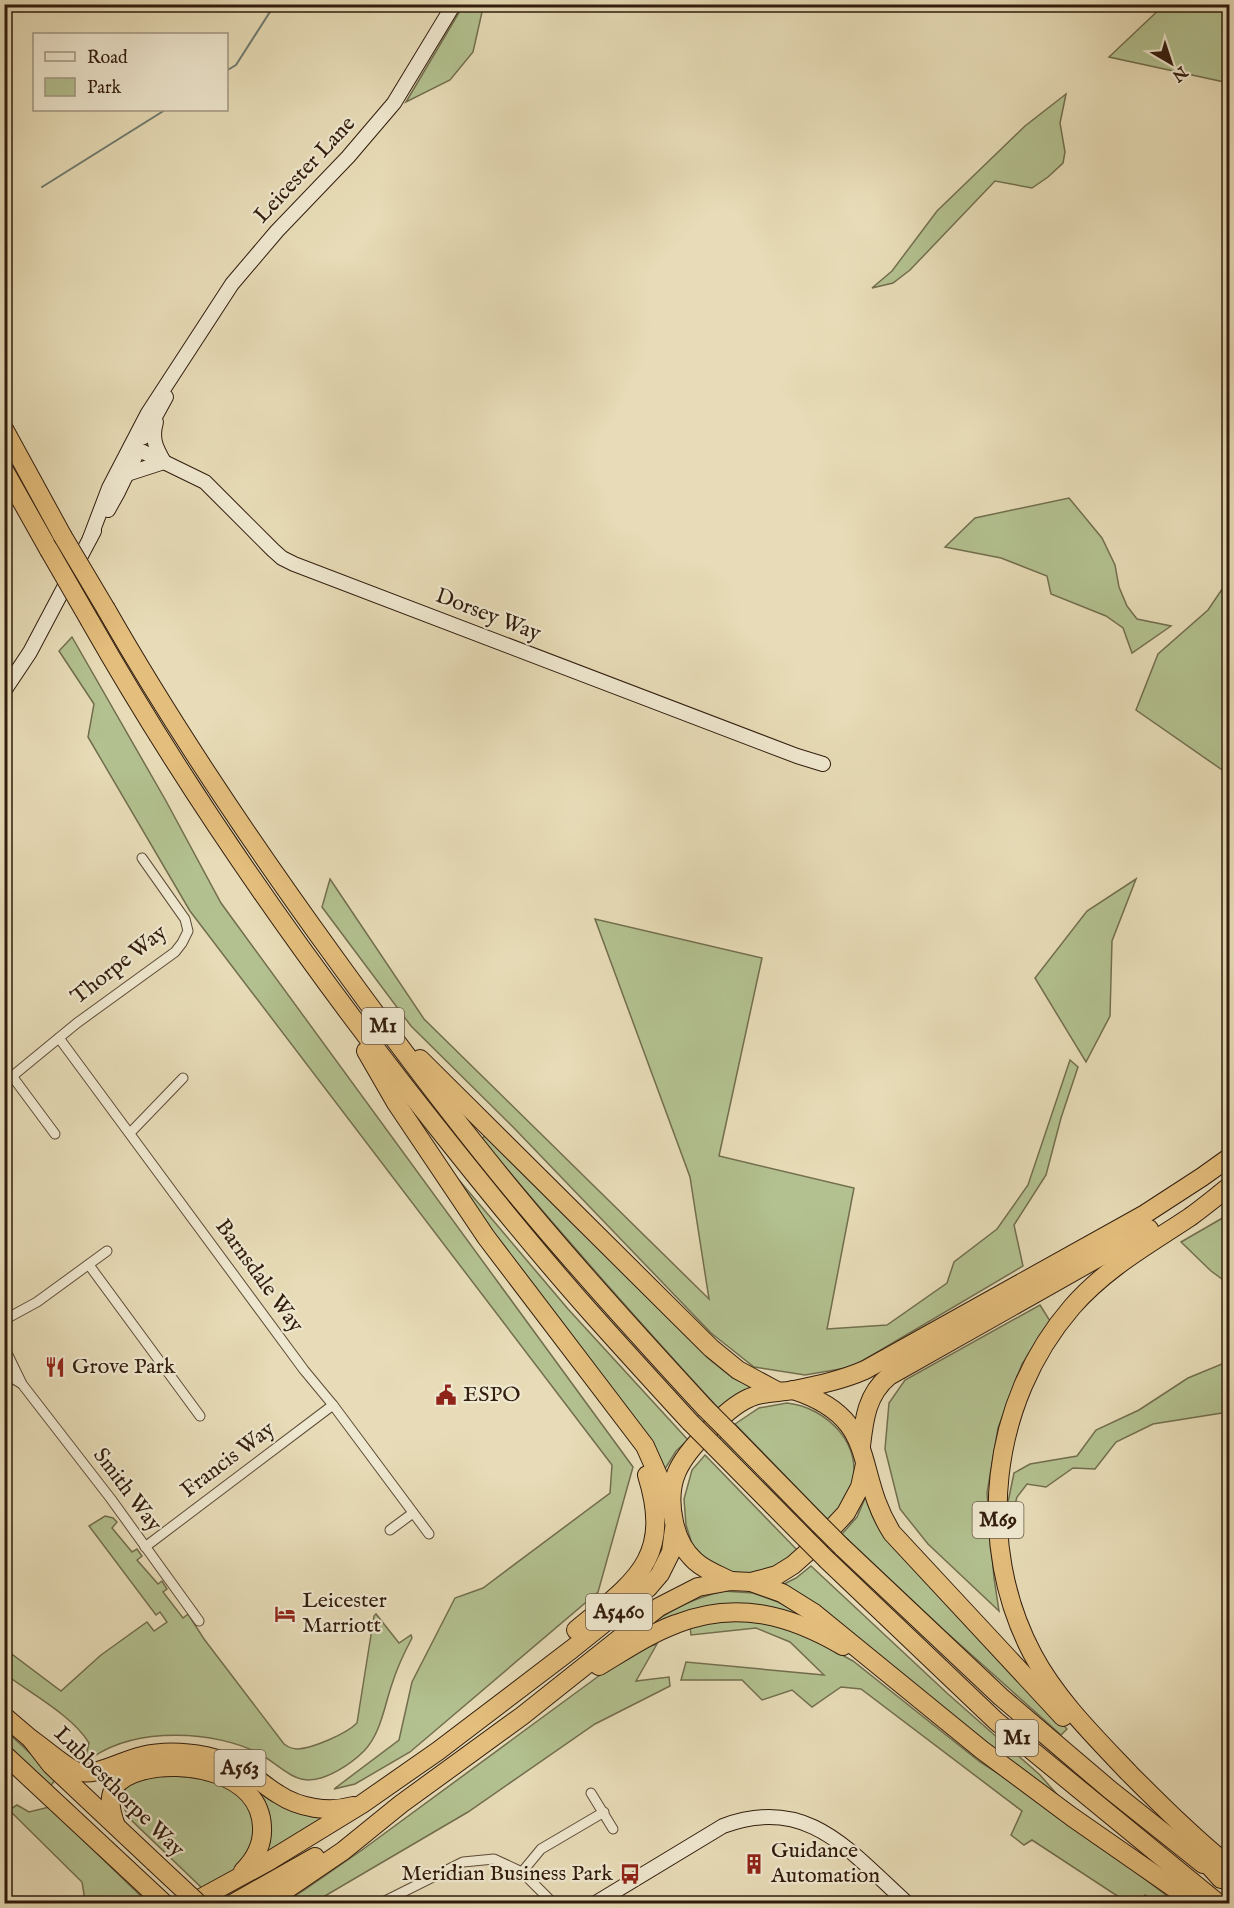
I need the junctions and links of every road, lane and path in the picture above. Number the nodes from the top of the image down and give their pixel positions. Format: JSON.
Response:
{"nodes":[{"id":1,"x":454,"y":4,"type":"edge"},
{"id":2,"x":183,"y":361,"type":"junction"},
{"id":3,"x":157,"y":417,"type":"junction"},
{"id":4,"x":4,"y":429,"type":"edge"},
{"id":5,"x":134,"y":448,"type":"junction"},
{"id":6,"x":164,"y":462,"type":"junction"},
{"id":7,"x":4,"y":470,"type":"edge"},
{"id":8,"x":127,"y":474,"type":"junction"},
{"id":9,"x":90,"y":538,"type":"junction"},
{"id":10,"x":4,"y":691,"type":"edge"},
{"id":11,"x":823,"y":764,"type":"dead end"},
{"id":12,"x":142,"y":858,"type":"dead end"},
{"id":13,"x":336,"y":959,"type":"junction"},
{"id":14,"x":326,"y":982,"type":"junction"},
{"id":15,"x":59,"y":1038,"type":"junction"},
{"id":16,"x":183,"y":1078,"type":"dead end"},
{"id":17,"x":8,"y":1079,"type":"edge"},
{"id":18,"x":130,"y":1133,"type":"junction"},
{"id":19,"x":55,"y":1134,"type":"dead end"},
{"id":20,"x":1230,"y":1157,"type":"edge"},
{"id":21,"x":1230,"y":1185,"type":"edge"},
{"id":22,"x":107,"y":1251,"type":"dead end"},
{"id":23,"x":89,"y":1264,"type":"junction"},
{"id":24,"x":4,"y":1320,"type":"edge"},
{"id":25,"x":4,"y":1347,"type":"edge"},
{"id":26,"x":4,"y":1373,"type":"edge"},
{"id":27,"x":21,"y":1384,"type":"junction"},
{"id":28,"x":598,"y":1387,"type":"junction"},
{"id":29,"x":785,"y":1390,"type":"junction"},
{"id":30,"x":333,"y":1405,"type":"junction"},
{"id":31,"x":200,"y":1416,"type":"dead end"},
{"id":32,"x":863,"y":1455,"type":"junction"},
{"id":33,"x":670,"y":1504,"type":"junction"},
{"id":34,"x":413,"y":1513,"type":"junction"},
{"id":35,"x":674,"y":1524,"type":"junction"},
{"id":36,"x":390,"y":1530,"type":"dead end"},
{"id":37,"x":429,"y":1534,"type":"dead end"},
{"id":38,"x":145,"y":1547,"type":"junction"},
{"id":39,"x":731,"y":1581,"type":"junction"},
{"id":40,"x":751,"y":1582,"type":"junction"},
{"id":41,"x":199,"y":1621,"type":"dead end"},
{"id":42,"x":872,"y":1661,"type":"junction"},
{"id":43,"x":532,"y":1679,"type":"junction"},
{"id":44,"x":553,"y":1692,"type":"junction"},
{"id":45,"x":4,"y":1716,"type":"edge"},
{"id":46,"x":31,"y":1739,"type":"junction"},
{"id":47,"x":4,"y":1754,"type":"edge"},
{"id":48,"x":111,"y":1766,"type":"junction"},
{"id":49,"x":591,"y":1793,"type":"dead end"},
{"id":50,"x":1042,"y":1793,"type":"junction"},
{"id":51,"x":86,"y":1797,"type":"junction"},
{"id":52,"x":362,"y":1804,"type":"junction"},
{"id":53,"x":401,"y":1804,"type":"junction"},
{"id":54,"x":604,"y":1812,"type":"junction"},
{"id":55,"x":115,"y":1823,"type":"junction"},
{"id":56,"x":613,"y":1828,"type":"dead end"},
{"id":57,"x":522,"y":1872,"type":"junction"},
{"id":58,"x":133,"y":1873,"type":"junction"},
{"id":59,"x":1227,"y":1877,"type":"edge"},
{"id":60,"x":231,"y":1882,"type":"junction"},
{"id":61,"x":165,"y":1904,"type":"edge"},
{"id":62,"x":190,"y":1904,"type":"edge"},
{"id":63,"x":199,"y":1904,"type":"edge"},
{"id":64,"x":232,"y":1904,"type":"edge"},
{"id":65,"x":265,"y":1904,"type":"edge"},
{"id":66,"x":379,"y":1904,"type":"edge"},
{"id":67,"x":554,"y":1904,"type":"edge"},
{"id":68,"x":594,"y":1904,"type":"edge"},
{"id":69,"x":908,"y":1904,"type":"edge"},
{"id":70,"x":1197,"y":1904,"type":"edge"},
{"id":71,"x":1219,"y":1904,"type":"edge"}],
"edges":[{"from":1,"to":2,"type":"street","name":"Leicester Lane"},
{"from":2,"to":3,"type":"street","name":"Leicester Lane"},
{"from":2,"to":5,"type":"street","name":"Leicester Lane"},
{"from":3,"to":5,"type":"street","name":"Leicester Lane"},
{"from":3,"to":6,"type":"street"},
{"from":4,"to":13,"type":"highway","number":"M1","bridge":true},
{"from":5,"to":6,"type":"street","name":"Dorsey Way"},
{"from":5,"to":8,"type":"street","name":"Leicester Lane"},
{"from":5,"to":9,"type":"street","name":"Leicester Lane"},
{"from":6,"to":8,"type":"street"},
{"from":6,"to":11,"type":"street","name":"Dorsey Way"},
{"from":7,"to":14,"type":"highway","number":"M1","bridge":true},
{"from":8,"to":9,"type":"street","name":"Leicester Lane"},
{"from":9,"to":10,"type":"street","name":"Leicester Lane"},
{"from":12,"to":15,"type":"street","name":"Thorpe Way"},
{"from":13,"to":29,"type":"highway"},
{"from":13,"to":59,"type":"highway","number":"M1","bridge":true},
{"from":14,"to":28,"type":"highway"},
{"from":14,"to":71,"type":"highway","number":"M1","bridge":true},
{"from":15,"to":17,"type":"street","name":"Thorpe Way"},
{"from":15,"to":18,"type":"street","name":"Barnsdale Way"},
{"from":16,"to":18,"type":"street"},
{"from":17,"to":19,"type":"street"},
{"from":18,"to":30,"type":"street","name":"Barnsdale Way"},
{"from":20,"to":29,"type":"highway"},
{"from":21,"to":32,"type":"highway","number":"M69"},
{"from":21,"to":59,"type":"highway","number":"M69"},
{"from":22,"to":23,"type":"street"},
{"from":23,"to":24,"type":"street"},
{"from":23,"to":31,"type":"street"},
{"from":25,"to":27,"type":"street","name":"Smith Way"},
{"from":26,"to":27,"type":"street","name":"Smith Way"},
{"from":27,"to":38,"type":"street","name":"Smith Way"},
{"from":28,"to":33,"type":"highway"},
{"from":28,"to":43,"type":"highway"},
{"from":29,"to":32,"type":"highway"},
{"from":29,"to":33,"type":"highway"},
{"from":30,"to":34,"type":"street","name":"Barnsdale Way"},
{"from":30,"to":38,"type":"street","name":"Francis Way"},
{"from":32,"to":40,"type":"highway"},
{"from":32,"to":59,"type":"highway"},
{"from":33,"to":35,"type":"highway"},
{"from":34,"to":36,"type":"street"},
{"from":34,"to":37,"type":"street","name":"Barnsdale Way"},
{"from":35,"to":39,"type":"highway"},
{"from":35,"to":43,"type":"highway","number":"A5460"},
{"from":38,"to":41,"type":"street","name":"Smith Way"},
{"from":39,"to":40,"type":"highway"},
{"from":39,"to":44,"type":"highway","number":"A5460"},
{"from":40,"to":42,"type":"highway"},
{"from":42,"to":44,"type":"highway"},
{"from":42,"to":50,"type":"highway"},
{"from":43,"to":52,"type":"highway","number":"A5460"},
{"from":44,"to":53,"type":"highway","number":"A5460"},
{"from":45,"to":46,"type":"highway","name":"Lubbesthorpe Way","number":"A563"},
{"from":46,"to":48,"type":"highway","number":"A563"},
{"from":46,"to":51,"type":"highway","name":"Lubbesthorpe Way","number":"A563"},
{"from":47,"to":58,"type":"highway","number":"A563"},
{"from":48,"to":51,"type":"highway"},
{"from":48,"to":52,"type":"highway","number":"A563"},
{"from":49,"to":54,"type":"street"},
{"from":50,"to":70,"type":"highway"},
{"from":50,"to":71,"type":"highway"},
{"from":51,"to":55,"type":"highway","name":"Lubbesthorpe Way","number":"A563"},
{"from":51,"to":58,"type":"highway","number":"A563"},
{"from":52,"to":60,"type":"highway","number":"A5460"},
{"from":53,"to":64,"type":"highway","number":"A5460"},
{"from":53,"to":65,"type":"highway"},
{"from":54,"to":56,"type":"street"},
{"from":54,"to":57,"type":"street"},
{"from":55,"to":60,"type":"highway"},
{"from":55,"to":63,"type":"highway","name":"Lubbesthorpe Way","number":"A563","bridge":true},
{"from":57,"to":66,"type":"street"},
{"from":57,"to":67,"type":"street"},
{"from":58,"to":61,"type":"highway","number":"A563"},
{"from":60,"to":62,"type":"highway","number":"A5460"},
{"from":68,"to":69,"type":"street"}]}
